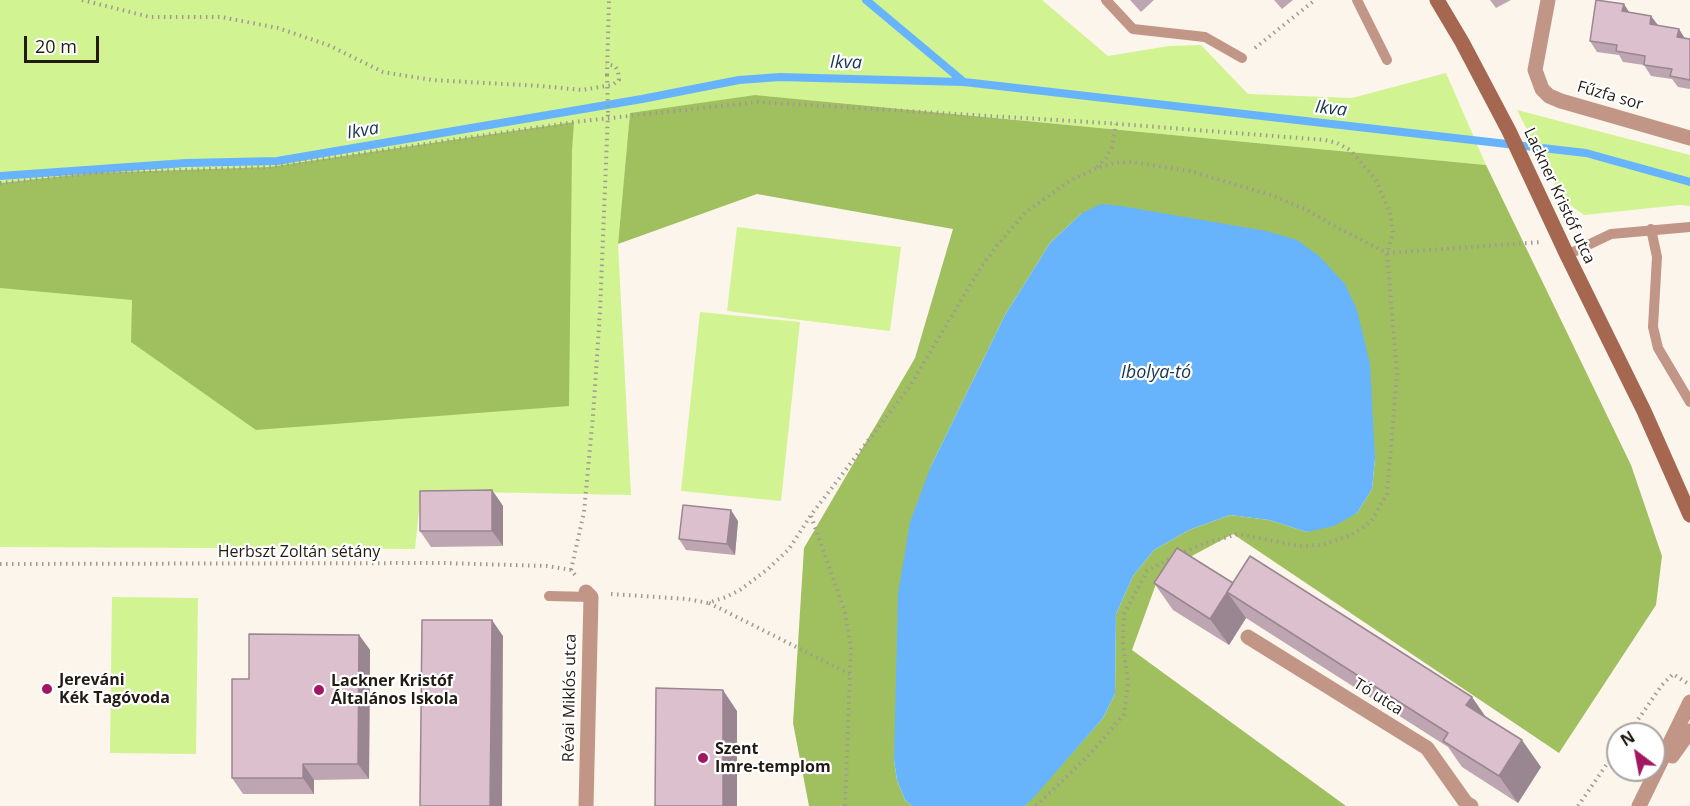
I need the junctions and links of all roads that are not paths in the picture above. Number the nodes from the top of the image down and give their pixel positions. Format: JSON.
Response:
{"nodes":[{"id":1,"x":1106,"y":0,"type":"edge"},
{"id":2,"x":1357,"y":0,"type":"edge"},
{"id":3,"x":1437,"y":0,"type":"edge"},
{"id":4,"x":1548,"y":0,"type":"edge"},
{"id":5,"x":1242,"y":58,"type":"road end"},
{"id":6,"x":1387,"y":60,"type":"dead end"},
{"id":7,"x":1690,"y":138,"type":"edge"},
{"id":8,"x":1690,"y":227,"type":"edge"},
{"id":9,"x":1651,"y":229,"type":"junction"},
{"id":10,"x":1567,"y":255,"type":"junction"},
{"id":11,"x":1686,"y":386,"type":"edge"},
{"id":12,"x":1690,"y":402,"type":"edge"},
{"id":13,"x":1644,"y":411,"type":"junction"},
{"id":14,"x":1690,"y":490,"type":"edge"},
{"id":15,"x":1690,"y":515,"type":"edge"},
{"id":16,"x":588,"y":595,"type":"joint"},
{"id":17,"x":549,"y":596,"type":"dead end"},
{"id":18,"x":1248,"y":637,"type":"edge"},
{"id":19,"x":1690,"y":702,"type":"edge"},
{"id":20,"x":1690,"y":731,"type":"edge"},
{"id":21,"x":1648,"y":791,"type":"junction"},
{"id":22,"x":1467,"y":805,"type":"edge"},
{"id":23,"x":586,"y":806,"type":"edge"},
{"id":24,"x":1639,"y":806,"type":"edge"}],
"edges":[{"from":1,"to":5,"type":"lane"},
{"from":2,"to":6,"type":"lane"},
{"from":3,"to":10,"type":"street","name":"Lackner Kristóf utca"},
{"from":4,"to":7,"type":"street","name":"Fűzfa sor"},
{"from":8,"to":9,"type":"lane"},
{"from":9,"to":10,"type":"lane"},
{"from":9,"to":11,"type":"lane"},
{"from":10,"to":13,"type":"street","name":"Lackner Kristóf utca"},
{"from":11,"to":12,"type":"lane"},
{"from":13,"to":14,"type":"street","name":"Lackner Kristóf utca"},
{"from":13,"to":15,"type":"street","name":"Lackner Kristóf utca"},
{"from":16,"to":17,"type":"lane"},
{"from":16,"to":23,"type":"street","name":"Révai Miklós utca"},
{"from":18,"to":22,"type":"street","name":"Tó utca"},
{"from":19,"to":21,"type":"street"},
{"from":20,"to":21,"type":"street"},
{"from":21,"to":24,"type":"street"}]}
